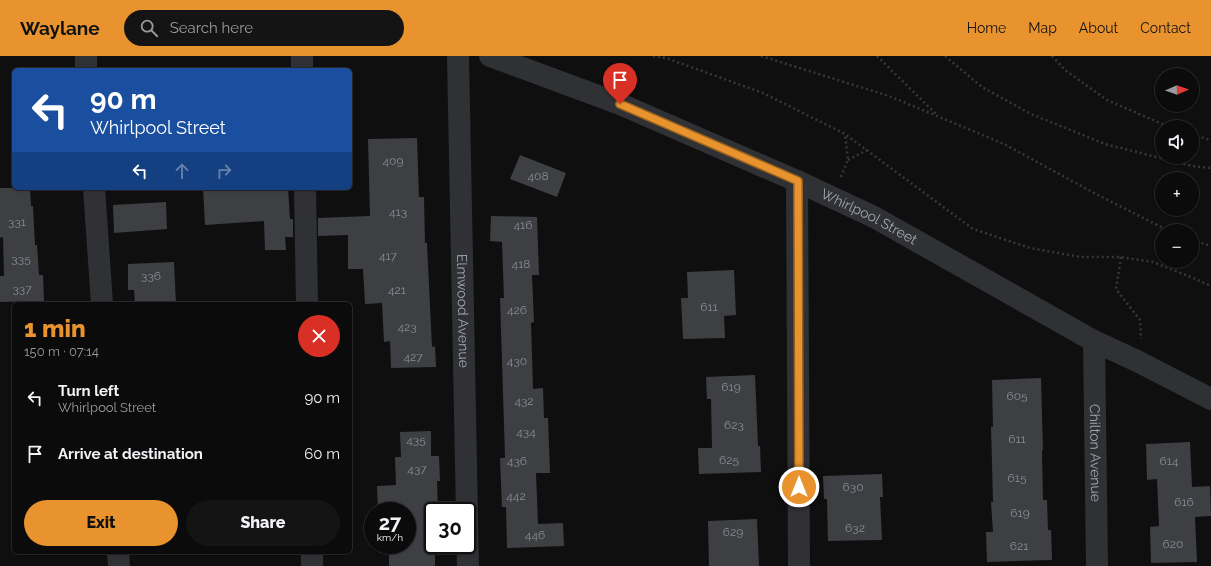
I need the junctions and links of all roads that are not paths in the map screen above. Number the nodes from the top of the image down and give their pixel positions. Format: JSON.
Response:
{"nodes":[{"id":1,"x":86,"y":56,"type":"edge"},
{"id":2,"x":302,"y":56,"type":"edge"},
{"id":3,"x":458,"y":56,"type":"edge"},
{"id":4,"x":490,"y":56,"type":"edge"},
{"id":5,"x":86,"y":68,"type":"edge"},
{"id":6,"x":302,"y":68,"type":"edge"},
{"id":7,"x":798,"y":181,"type":"junction"},
{"id":8,"x":94,"y":190,"type":"edge"},
{"id":9,"x":305,"y":190,"type":"edge"},
{"id":10,"x":102,"y":302,"type":"edge"},
{"id":11,"x":307,"y":302,"type":"edge"},
{"id":12,"x":1094,"y":341,"type":"junction"},
{"id":13,"x":1211,"y":399,"type":"edge"},
{"id":14,"x":118,"y":554,"type":"edge"},
{"id":15,"x":312,"y":554,"type":"edge"},
{"id":16,"x":119,"y":566,"type":"edge"},
{"id":17,"x":312,"y":566,"type":"edge"},
{"id":18,"x":468,"y":566,"type":"edge"},
{"id":19,"x":799,"y":566,"type":"edge"},
{"id":20,"x":1097,"y":566,"type":"edge"}],
"edges":[{"from":1,"to":5,"type":"street"},
{"from":2,"to":6,"type":"street"},
{"from":3,"to":18,"type":"street","name":"Elmwood Avenue"},
{"from":4,"to":7,"type":"street","name":"Whirlpool Street"},
{"from":7,"to":12,"type":"street","name":"Whirlpool Street"},
{"from":7,"to":19,"type":"street"},
{"from":8,"to":10,"type":"street"},
{"from":9,"to":11,"type":"street"},
{"from":12,"to":13,"type":"street","name":"Whirlpool Street"},
{"from":12,"to":20,"type":"street","name":"Chilton Avenue"},
{"from":14,"to":16,"type":"street"},
{"from":15,"to":17,"type":"street"}]}
